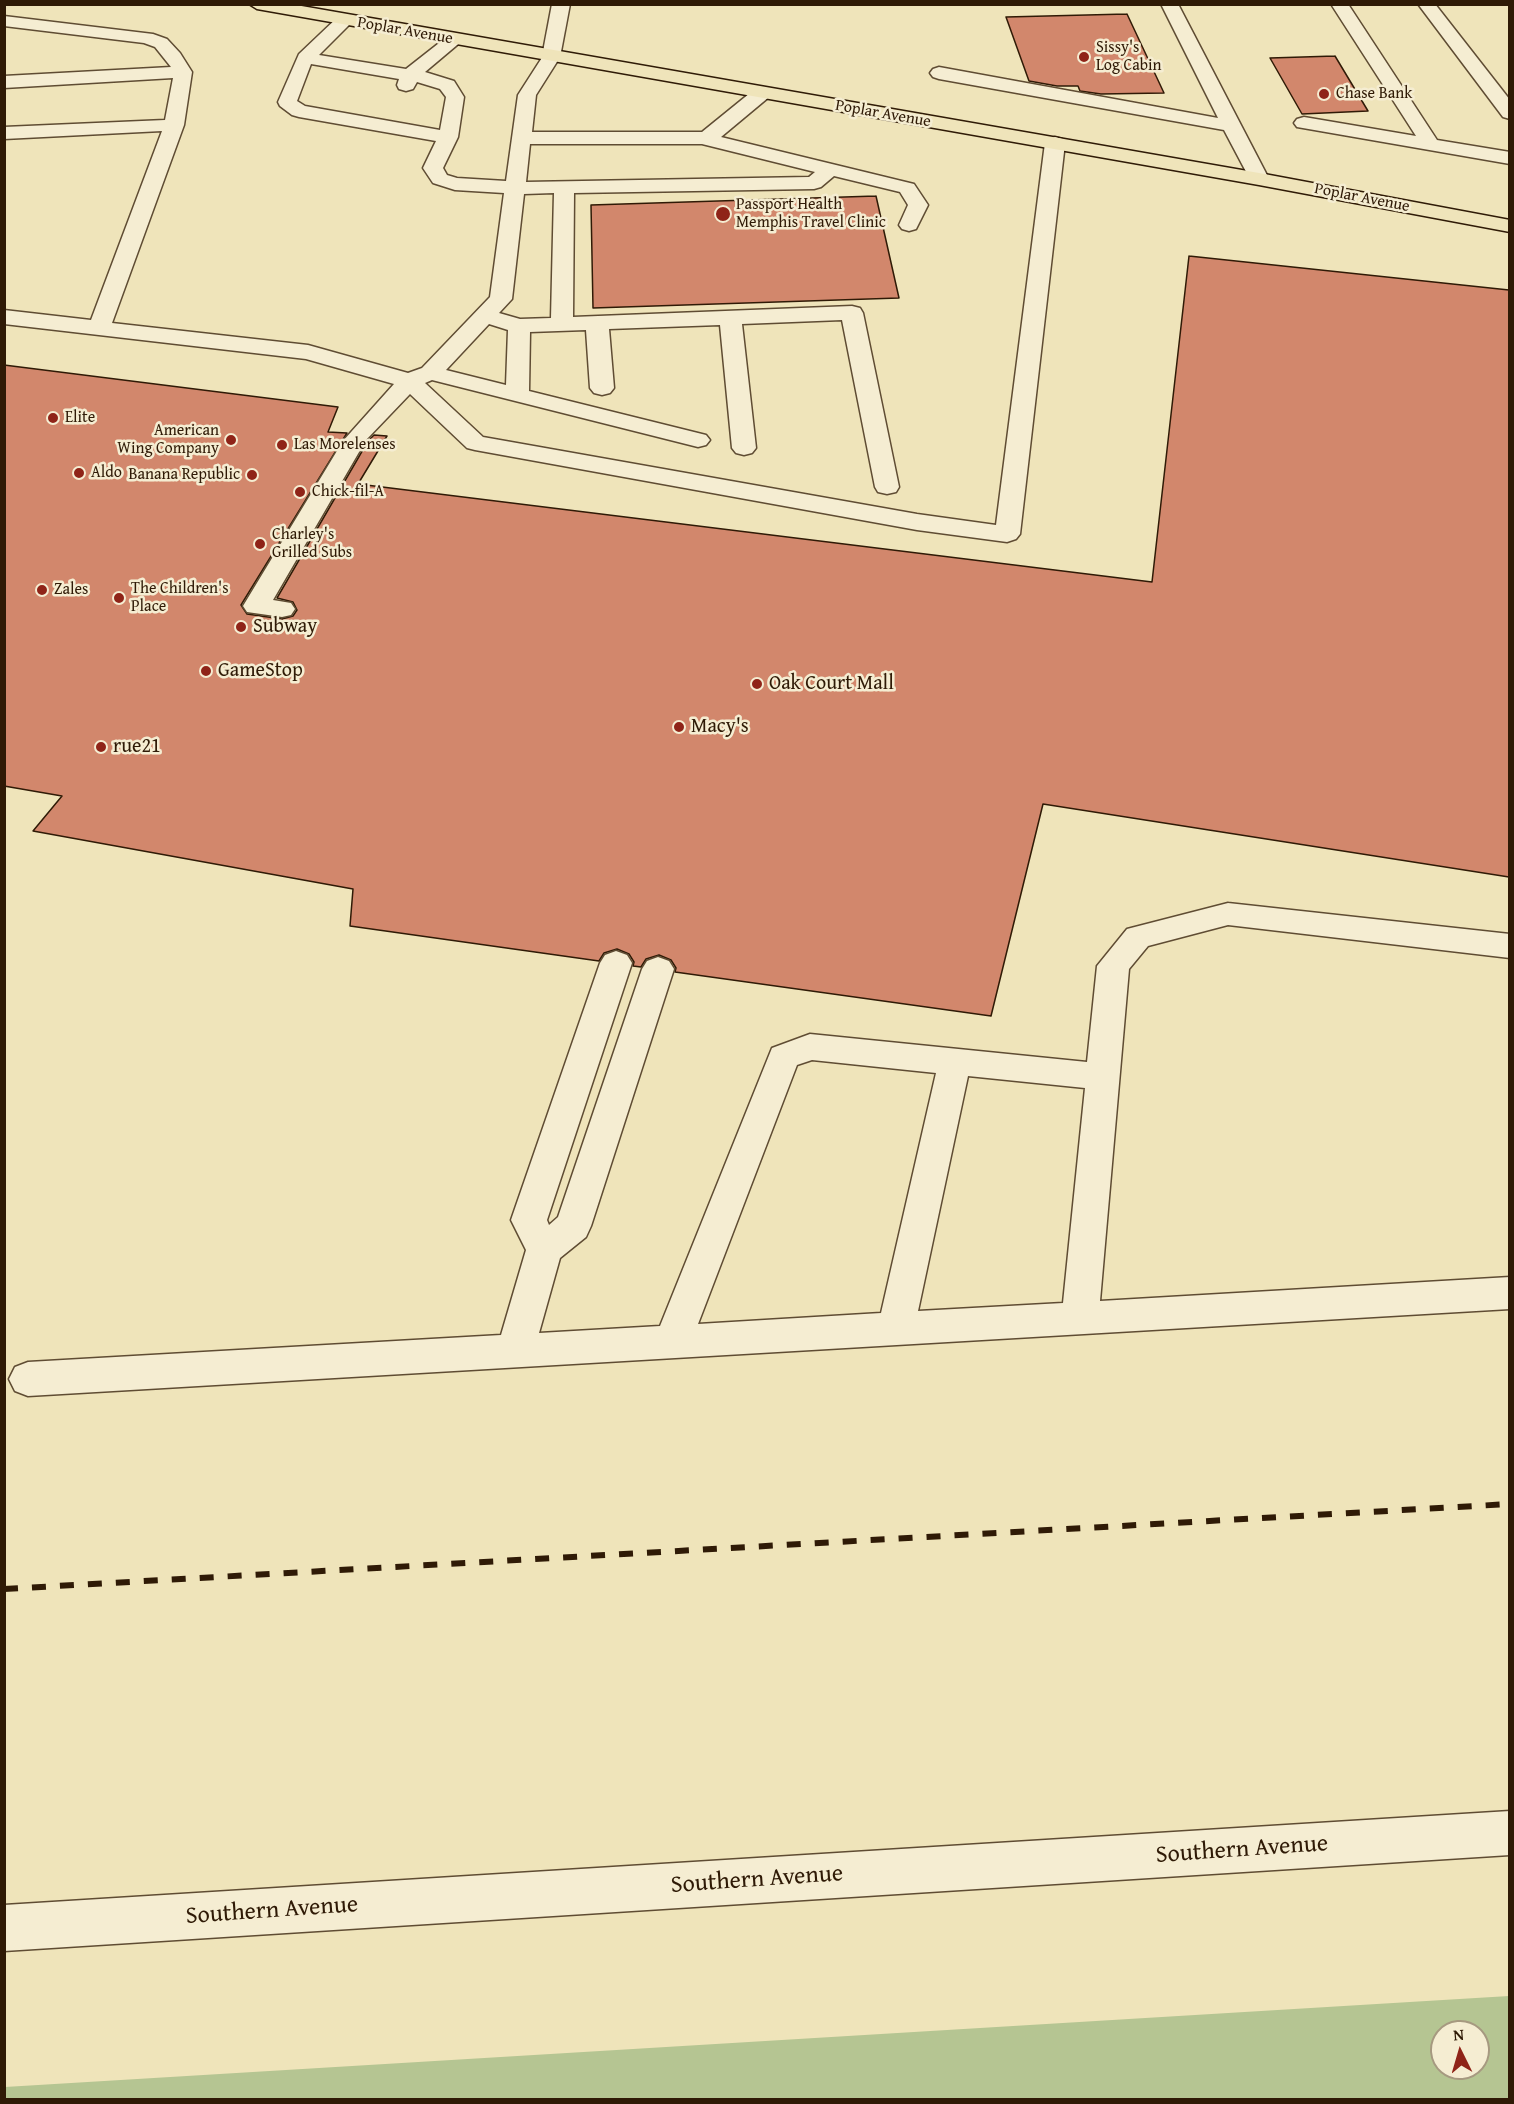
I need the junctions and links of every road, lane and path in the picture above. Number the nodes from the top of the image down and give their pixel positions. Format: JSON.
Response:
{"nodes":[{"id":1,"x":257,"y":4,"type":"edge"},
{"id":2,"x":561,"y":4,"type":"edge"},
{"id":3,"x":1169,"y":4,"type":"edge"},
{"id":4,"x":1339,"y":4,"type":"edge"},
{"id":5,"x":1426,"y":4,"type":"edge"},
{"id":6,"x":345,"y":20,"type":"junction"},
{"id":7,"x":4,"y":21,"type":"edge"},
{"id":8,"x":454,"y":40,"type":"junction"},
{"id":9,"x":551,"y":57,"type":"junction"},
{"id":10,"x":305,"y":58,"type":"junction"},
{"id":11,"x":183,"y":72,"type":"junction"},
{"id":12,"x":939,"y":73,"type":"dead end"},
{"id":13,"x":408,"y":80,"type":"junction"},
{"id":14,"x":4,"y":82,"type":"edge"},
{"id":15,"x":762,"y":93,"type":"junction"},
{"id":16,"x":1509,"y":113,"type":"edge"},
{"id":17,"x":1304,"y":123,"type":"dead end"},
{"id":18,"x":174,"y":124,"type":"junction"},
{"id":19,"x":1232,"y":126,"type":"junction"},
{"id":20,"x":4,"y":133,"type":"edge"},
{"id":21,"x":448,"y":137,"type":"junction"},
{"id":22,"x":521,"y":138,"type":"junction"},
{"id":23,"x":707,"y":138,"type":"junction"},
{"id":24,"x":1054,"y":143,"type":"junction"},
{"id":25,"x":1431,"y":145,"type":"junction"},
{"id":26,"x":1509,"y":158,"type":"edge"},
{"id":27,"x":829,"y":170,"type":"junction"},
{"id":28,"x":1259,"y":179,"type":"junction"},
{"id":29,"x":564,"y":187,"type":"junction"},
{"id":30,"x":515,"y":188,"type":"junction"},
{"id":31,"x":909,"y":225,"type":"dead end"},
{"id":32,"x":1509,"y":226,"type":"edge"},
{"id":33,"x":484,"y":316,"type":"junction"},
{"id":34,"x":4,"y":317,"type":"edge"},
{"id":35,"x":730,"y":317,"type":"junction"},
{"id":36,"x":597,"y":322,"type":"junction"},
{"id":37,"x":562,"y":324,"type":"junction"},
{"id":38,"x":519,"y":326,"type":"junction"},
{"id":39,"x":99,"y":328,"type":"junction"},
{"id":40,"x":420,"y":377,"type":"junction"},
{"id":41,"x":602,"y":388,"type":"dead end"},
{"id":42,"x":517,"y":395,"type":"junction"},
{"id":43,"x":698,"y":440,"type":"dead end"},
{"id":44,"x":744,"y":448,"type":"dead end"},
{"id":45,"x":887,"y":487,"type":"dead end"},
{"id":46,"x":282,"y":609,"type":"dead end"},
{"id":47,"x":1509,"y":946,"type":"edge"},
{"id":48,"x":616,"y":963,"type":"dead end"},
{"id":49,"x":658,"y":969,"type":"dead end"},
{"id":50,"x":955,"y":1061,"type":"junction"},
{"id":51,"x":1103,"y":1077,"type":"junction"},
{"id":52,"x":544,"y":1250,"type":"junction"},
{"id":53,"x":1509,"y":1293,"type":"edge"},
{"id":54,"x":1080,"y":1317,"type":"junction"},
{"id":55,"x":896,"y":1327,"type":"junction"},
{"id":56,"x":673,"y":1341,"type":"junction"},
{"id":57,"x":515,"y":1350,"type":"junction"},
{"id":58,"x":28,"y":1379,"type":"dead end"},
{"id":59,"x":1509,"y":1833,"type":"edge"},
{"id":60,"x":4,"y":1928,"type":"edge"}],
"edges":[{"from":1,"to":6,"type":"main road","name":"Poplar Avenue"},
{"from":2,"to":9,"type":"street"},
{"from":3,"to":19,"type":"street"},
{"from":4,"to":25,"type":"street"},
{"from":5,"to":16,"type":"street"},
{"from":6,"to":8,"type":"main road","name":"Poplar Avenue"},
{"from":6,"to":10,"type":"street"},
{"from":7,"to":11,"type":"street"},
{"from":8,"to":9,"type":"main road","name":"Poplar Avenue"},
{"from":8,"to":13,"type":"street"},
{"from":9,"to":15,"type":"main road","name":"Poplar Avenue"},
{"from":9,"to":22,"type":"street"},
{"from":10,"to":13,"type":"street"},
{"from":10,"to":21,"type":"street"},
{"from":11,"to":14,"type":"street"},
{"from":11,"to":18,"type":"street"},
{"from":12,"to":19,"type":"street"},
{"from":13,"to":21,"type":"street"},
{"from":15,"to":23,"type":"street"},
{"from":15,"to":24,"type":"main road","name":"Poplar Avenue"},
{"from":17,"to":25,"type":"street"},
{"from":18,"to":20,"type":"street"},
{"from":18,"to":39,"type":"street"},
{"from":19,"to":28,"type":"street"},
{"from":21,"to":30,"type":"street"},
{"from":22,"to":23,"type":"street"},
{"from":22,"to":30,"type":"street"},
{"from":23,"to":27,"type":"street"},
{"from":24,"to":28,"type":"main road","name":"Poplar Avenue"},
{"from":24,"to":40,"type":"street"},
{"from":25,"to":26,"type":"street"},
{"from":27,"to":29,"type":"street"},
{"from":27,"to":31,"type":"street"},
{"from":28,"to":32,"type":"main road","name":"Poplar Avenue"},
{"from":29,"to":30,"type":"street"},
{"from":29,"to":37,"type":"street"},
{"from":30,"to":33,"type":"street"},
{"from":33,"to":38,"type":"street"},
{"from":33,"to":40,"type":"street"},
{"from":34,"to":39,"type":"street"},
{"from":35,"to":36,"type":"street"},
{"from":35,"to":44,"type":"street"},
{"from":35,"to":45,"type":"street"},
{"from":36,"to":37,"type":"street"},
{"from":36,"to":41,"type":"street"},
{"from":37,"to":38,"type":"street"},
{"from":38,"to":42,"type":"street"},
{"from":39,"to":40,"type":"street"},
{"from":40,"to":42,"type":"street"},
{"from":40,"to":46,"type":"street"},
{"from":42,"to":43,"type":"street"},
{"from":47,"to":51,"type":"street"},
{"from":48,"to":52,"type":"street"},
{"from":49,"to":52,"type":"street"},
{"from":50,"to":51,"type":"street"},
{"from":50,"to":55,"type":"street"},
{"from":50,"to":56,"type":"street"},
{"from":51,"to":54,"type":"street"},
{"from":52,"to":57,"type":"street"},
{"from":53,"to":54,"type":"street"},
{"from":54,"to":55,"type":"street"},
{"from":55,"to":56,"type":"street"},
{"from":56,"to":57,"type":"street"},
{"from":57,"to":58,"type":"street"},
{"from":59,"to":60,"type":"street","name":"Southern Avenue"}]}
